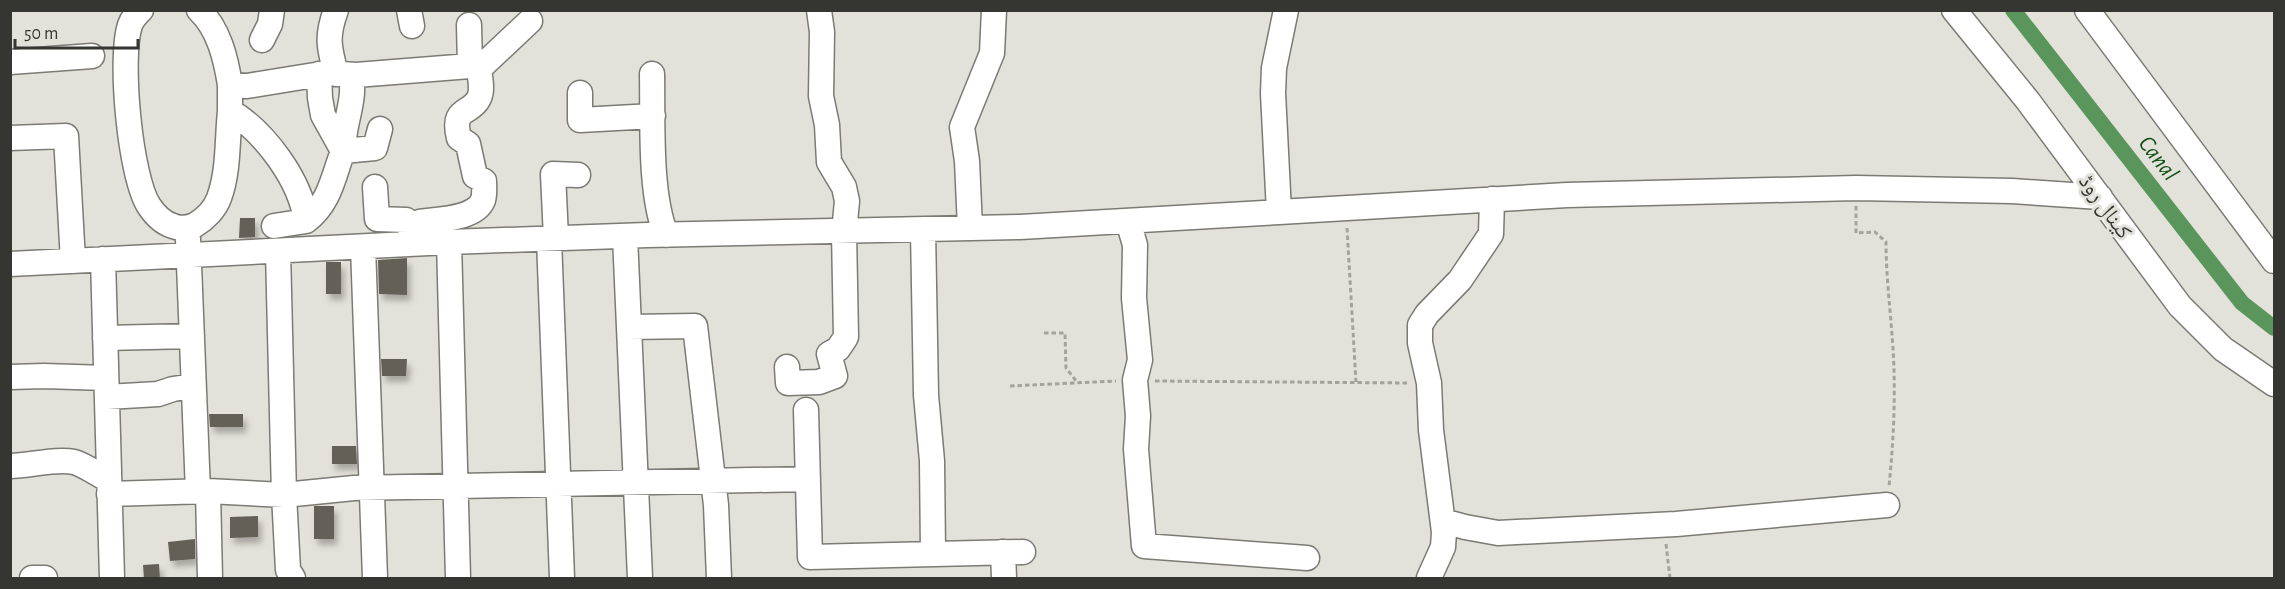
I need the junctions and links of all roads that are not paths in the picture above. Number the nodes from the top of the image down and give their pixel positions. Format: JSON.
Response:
{"nodes":[{"id":1,"x":272,"y":10,"type":"edge"},
{"id":2,"x":336,"y":10,"type":"edge"},
{"id":3,"x":819,"y":10,"type":"edge"},
{"id":4,"x":994,"y":10,"type":"edge"},
{"id":5,"x":1286,"y":10,"type":"edge"},
{"id":6,"x":1954,"y":10,"type":"edge"},
{"id":7,"x":2087,"y":10,"type":"edge"},
{"id":8,"x":134,"y":13,"type":"edge"},
{"id":9,"x":211,"y":16,"type":"edge"},
{"id":10,"x":530,"y":21,"type":"dead end"},
{"id":11,"x":469,"y":25,"type":"dead end"},
{"id":12,"x":262,"y":40,"type":"dead end"},
{"id":13,"x":92,"y":56,"type":"dead end"},
{"id":14,"x":10,"y":62,"type":"edge"},
{"id":15,"x":474,"y":67,"type":"junction"},
{"id":16,"x":335,"y":74,"type":"junction"},
{"id":17,"x":652,"y":74,"type":"dead end"},
{"id":18,"x":230,"y":85,"type":"junction"},
{"id":19,"x":580,"y":93,"type":"dead end"},
{"id":20,"x":230,"y":111,"type":"junction"},
{"id":21,"x":653,"y":116,"type":"junction"},
{"id":22,"x":380,"y":129,"type":"dead end"},
{"id":23,"x":10,"y":138,"type":"edge"},
{"id":24,"x":343,"y":151,"type":"junction"},
{"id":25,"x":578,"y":175,"type":"dead end"},
{"id":26,"x":375,"y":187,"type":"dead end"},
{"id":27,"x":2100,"y":197,"type":"junction"},
{"id":28,"x":1492,"y":199,"type":"junction"},
{"id":29,"x":1279,"y":212,"type":"junction"},
{"id":30,"x":306,"y":221,"type":"junction"},
{"id":31,"x":1128,"y":221,"type":"junction"},
{"id":32,"x":274,"y":226,"type":"dead end"},
{"id":33,"x":187,"y":227,"type":"junction"},
{"id":34,"x":970,"y":228,"type":"junction"},
{"id":35,"x":923,"y":230,"type":"junction"},
{"id":36,"x":844,"y":232,"type":"junction"},
{"id":37,"x":666,"y":235,"type":"junction"},
{"id":38,"x":410,"y":236,"type":"junction"},
{"id":39,"x":625,"y":236,"type":"junction"},
{"id":40,"x":552,"y":239,"type":"junction"},
{"id":41,"x":450,"y":242,"type":"junction"},
{"id":42,"x":363,"y":246,"type":"junction"},
{"id":43,"x":278,"y":251,"type":"junction"},
{"id":44,"x":189,"y":255,"type":"junction"},
{"id":45,"x":103,"y":259,"type":"junction"},
{"id":46,"x":73,"y":261,"type":"junction"},
{"id":47,"x":2274,"y":261,"type":"edge"},
{"id":48,"x":10,"y":264,"type":"edge"},
{"id":49,"x":629,"y":327,"type":"junction"},
{"id":50,"x":192,"y":336,"type":"junction"},
{"id":51,"x":105,"y":338,"type":"junction"},
{"id":52,"x":788,"y":367,"type":"dead end"},
{"id":53,"x":10,"y":377,"type":"edge"},
{"id":54,"x":68,"y":377,"type":"junction"},
{"id":55,"x":2274,"y":384,"type":"edge"},
{"id":56,"x":193,"y":386,"type":"junction"},
{"id":57,"x":107,"y":398,"type":"junction"},
{"id":58,"x":806,"y":410,"type":"dead end"},
{"id":59,"x":10,"y":466,"type":"edge"},
{"id":60,"x":808,"y":479,"type":"junction"},
{"id":61,"x":712,"y":481,"type":"junction"},
{"id":62,"x":636,"y":483,"type":"junction"},
{"id":63,"x":557,"y":484,"type":"junction"},
{"id":64,"x":456,"y":486,"type":"junction"},
{"id":65,"x":109,"y":487,"type":"junction"},
{"id":66,"x":370,"y":488,"type":"junction"},
{"id":67,"x":203,"y":492,"type":"junction"},
{"id":68,"x":284,"y":495,"type":"junction"},
{"id":69,"x":1887,"y":505,"type":"road end"},
{"id":70,"x":1443,"y":521,"type":"junction"},
{"id":71,"x":933,"y":553,"type":"junction"},
{"id":72,"x":1307,"y":558,"type":"dead end"},
{"id":73,"x":45,"y":578,"type":"edge"},
{"id":74,"x":32,"y":579,"type":"edge"},
{"id":75,"x":112,"y":579,"type":"edge"},
{"id":76,"x":210,"y":579,"type":"edge"},
{"id":77,"x":293,"y":579,"type":"edge"},
{"id":78,"x":375,"y":579,"type":"edge"},
{"id":79,"x":458,"y":579,"type":"edge"},
{"id":80,"x":561,"y":579,"type":"edge"},
{"id":81,"x":640,"y":579,"type":"edge"},
{"id":82,"x":719,"y":579,"type":"edge"},
{"id":83,"x":1004,"y":579,"type":"edge"},
{"id":84,"x":1429,"y":579,"type":"edge"}],
"edges":[{"from":1,"to":12,"type":"street"},
{"from":2,"to":16,"type":"street"},
{"from":3,"to":36,"type":"street"},
{"from":4,"to":34,"type":"street"},
{"from":5,"to":29,"type":"street"},
{"from":6,"to":27,"type":"street","name":"کینال روڈ"},
{"from":7,"to":47,"type":"street"},
{"from":8,"to":33,"type":"street"},
{"from":9,"to":18,"type":"street"},
{"from":10,"to":15,"type":"street"},
{"from":11,"to":15,"type":"street"},
{"from":13,"to":14,"type":"street"},
{"from":15,"to":16,"type":"street"},
{"from":15,"to":38,"type":"street"},
{"from":16,"to":18,"type":"street"},
{"from":16,"to":24,"type":"street"},
{"from":16,"to":24,"type":"street"},
{"from":17,"to":21,"type":"street"},
{"from":18,"to":20,"type":"street"},
{"from":19,"to":21,"type":"street"},
{"from":20,"to":30,"type":"street"},
{"from":20,"to":33,"type":"street"},
{"from":21,"to":37,"type":"street"},
{"from":22,"to":24,"type":"street"},
{"from":23,"to":46,"type":"street"},
{"from":24,"to":30,"type":"street"},
{"from":25,"to":40,"type":"street"},
{"from":26,"to":38,"type":"street"},
{"from":27,"to":28,"type":"street"},
{"from":27,"to":55,"type":"street","name":"کینال روڈ"},
{"from":28,"to":29,"type":"street"},
{"from":28,"to":70,"type":"street"},
{"from":29,"to":31,"type":"street"},
{"from":30,"to":32,"type":"street"},
{"from":31,"to":34,"type":"street"},
{"from":31,"to":72,"type":"street"},
{"from":33,"to":44,"type":"street"},
{"from":34,"to":35,"type":"street"},
{"from":35,"to":36,"type":"street"},
{"from":35,"to":71,"type":"street"},
{"from":36,"to":37,"type":"street"},
{"from":36,"to":52,"type":"street"},
{"from":37,"to":39,"type":"street"},
{"from":38,"to":41,"type":"street"},
{"from":38,"to":42,"type":"street"},
{"from":39,"to":40,"type":"street"},
{"from":39,"to":49,"type":"street"},
{"from":40,"to":41,"type":"street"},
{"from":40,"to":63,"type":"street"},
{"from":41,"to":64,"type":"street"},
{"from":42,"to":43,"type":"street"},
{"from":42,"to":66,"type":"street"},
{"from":43,"to":44,"type":"street"},
{"from":43,"to":68,"type":"street"},
{"from":44,"to":45,"type":"street"},
{"from":44,"to":50,"type":"street"},
{"from":45,"to":46,"type":"street"},
{"from":45,"to":51,"type":"street"},
{"from":46,"to":48,"type":"street"},
{"from":49,"to":61,"type":"street"},
{"from":49,"to":62,"type":"street"},
{"from":50,"to":51,"type":"street"},
{"from":50,"to":56,"type":"street"},
{"from":51,"to":57,"type":"street"},
{"from":53,"to":54,"type":"street"},
{"from":54,"to":57,"type":"street"},
{"from":54,"to":57,"type":"street"},
{"from":56,"to":57,"type":"street"},
{"from":56,"to":67,"type":"street"},
{"from":57,"to":65,"type":"street"},
{"from":58,"to":60,"type":"street"},
{"from":59,"to":65,"type":"street"},
{"from":60,"to":61,"type":"street"},
{"from":60,"to":71,"type":"street"},
{"from":61,"to":62,"type":"street"},
{"from":61,"to":82,"type":"street"},
{"from":62,"to":63,"type":"street"},
{"from":62,"to":81,"type":"street"},
{"from":63,"to":64,"type":"street"},
{"from":63,"to":80,"type":"street"},
{"from":64,"to":66,"type":"street"},
{"from":64,"to":79,"type":"street"},
{"from":65,"to":67,"type":"street"},
{"from":65,"to":75,"type":"street"},
{"from":66,"to":68,"type":"street"},
{"from":66,"to":78,"type":"street"},
{"from":67,"to":68,"type":"street"},
{"from":67,"to":76,"type":"street"},
{"from":68,"to":77,"type":"street"},
{"from":69,"to":70,"type":"street"},
{"from":70,"to":84,"type":"street"},
{"from":71,"to":83,"type":"street"},
{"from":73,"to":74,"type":"street"}]}
